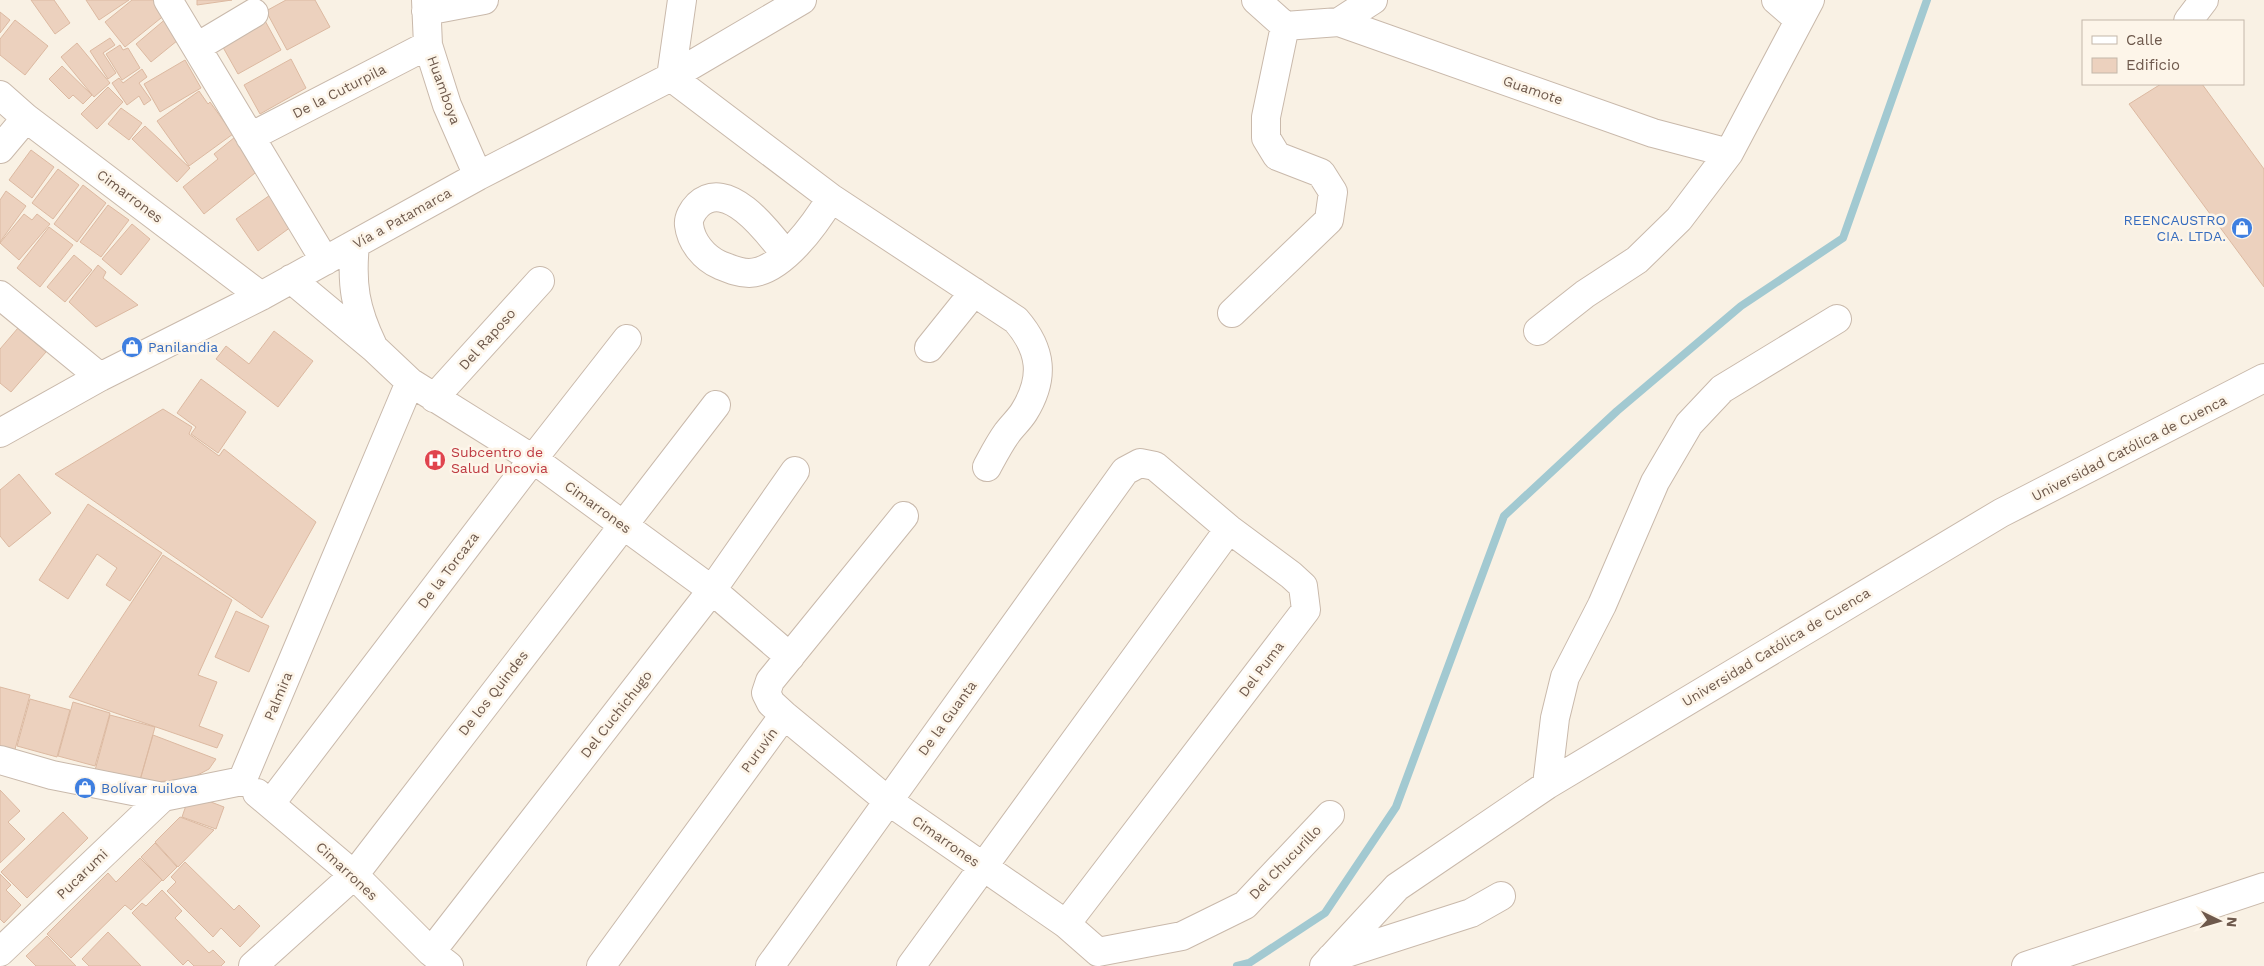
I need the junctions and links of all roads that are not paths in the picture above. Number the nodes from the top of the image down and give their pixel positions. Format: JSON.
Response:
{"nodes":[{"id":1,"x":168,"y":0,"type":"edge"},
{"id":2,"x":484,"y":0,"type":"edge"},
{"id":3,"x":682,"y":0,"type":"edge"},
{"id":4,"x":802,"y":0,"type":"edge"},
{"id":5,"x":1256,"y":0,"type":"edge"},
{"id":6,"x":1373,"y":0,"type":"edge"},
{"id":7,"x":1776,"y":0,"type":"edge"},
{"id":8,"x":2204,"y":0,"type":"edge"},
{"id":9,"x":426,"y":6,"type":"edge"},
{"id":10,"x":1805,"y":10,"type":"edge"},
{"id":11,"x":254,"y":13,"type":"dead end"},
{"id":12,"x":2189,"y":20,"type":"edge"},
{"id":13,"x":1338,"y":22,"type":"junction"},
{"id":14,"x":1285,"y":26,"type":"junction"},
{"id":15,"x":428,"y":45,"type":"junction"},
{"id":16,"x":197,"y":47,"type":"junction"},
{"id":17,"x":671,"y":77,"type":"junction"},
{"id":18,"x":0,"y":95,"type":"edge"},
{"id":19,"x":26,"y":118,"type":"junction"},
{"id":20,"x":250,"y":137,"type":"junction"},
{"id":21,"x":0,"y":149,"type":"edge"},
{"id":22,"x":1729,"y":154,"type":"junction"},
{"id":23,"x":478,"y":176,"type":"junction"},
{"id":24,"x":831,"y":198,"type":"junction"},
{"id":25,"x":355,"y":244,"type":"junction"},
{"id":26,"x":786,"y":255,"type":"dead end"},
{"id":27,"x":325,"y":260,"type":"junction"},
{"id":28,"x":291,"y":279,"type":"junction"},
{"id":29,"x":540,"y":281,"type":"dead end"},
{"id":30,"x":974,"y":292,"type":"junction"},
{"id":31,"x":0,"y":295,"type":"edge"},
{"id":32,"x":261,"y":296,"type":"junction"},
{"id":33,"x":1232,"y":313,"type":"dead end"},
{"id":34,"x":1837,"y":319,"type":"dead end"},
{"id":35,"x":1538,"y":331,"type":"dead end"},
{"id":36,"x":627,"y":339,"type":"dead end"},
{"id":37,"x":929,"y":348,"type":"dead end"},
{"id":38,"x":375,"y":349,"type":"junction"},
{"id":39,"x":100,"y":377,"type":"junction"},
{"id":40,"x":2264,"y":378,"type":"edge"},
{"id":41,"x":410,"y":382,"type":"junction"},
{"id":42,"x":434,"y":398,"type":"junction"},
{"id":43,"x":716,"y":405,"type":"dead end"},
{"id":44,"x":0,"y":433,"type":"edge"},
{"id":45,"x":533,"y":459,"type":"junction"},
{"id":46,"x":987,"y":467,"type":"dead end"},
{"id":47,"x":795,"y":471,"type":"dead end"},
{"id":48,"x":1125,"y":471,"type":"joint"},
{"id":49,"x":904,"y":516,"type":"dead end"},
{"id":50,"x":622,"y":526,"type":"junction"},
{"id":51,"x":1228,"y":529,"type":"junction"},
{"id":52,"x":712,"y":590,"type":"junction"},
{"id":53,"x":790,"y":657,"type":"junction"},
{"id":54,"x":784,"y":715,"type":"junction"},
{"id":55,"x":0,"y":760,"type":"edge"},
{"id":56,"x":242,"y":781,"type":"junction"},
{"id":57,"x":1546,"y":785,"type":"junction"},
{"id":58,"x":163,"y":797,"type":"junction"},
{"id":59,"x":888,"y":800,"type":"junction"},
{"id":60,"x":271,"y":804,"type":"junction"},
{"id":61,"x":1330,"y":816,"type":"dead end"},
{"id":62,"x":982,"y":866,"type":"junction"},
{"id":63,"x":354,"y":875,"type":"junction"},
{"id":64,"x":2264,"y":887,"type":"edge"},
{"id":65,"x":1501,"y":896,"type":"dead end"},
{"id":66,"x":1066,"y":924,"type":"junction"},
{"id":67,"x":0,"y":952,"type":"edge"},
{"id":68,"x":440,"y":959,"type":"edge"},
{"id":69,"x":1092,"y":959,"type":"edge"},
{"id":70,"x":1325,"y":963,"type":"edge"},
{"id":71,"x":253,"y":966,"type":"edge"},
{"id":72,"x":601,"y":966,"type":"edge"},
{"id":73,"x":770,"y":966,"type":"edge"},
{"id":74,"x":911,"y":966,"type":"edge"},
{"id":75,"x":2026,"y":966,"type":"edge"}],
"edges":[{"from":1,"to":16,"type":"street"},
{"from":2,"to":9,"type":"street"},
{"from":3,"to":17,"type":"street"},
{"from":4,"to":17,"type":"street","name":"Vía a Patamarca"},
{"from":5,"to":14,"type":"street"},
{"from":6,"to":13,"type":"street"},
{"from":7,"to":10,"type":"street"},
{"from":8,"to":12,"type":"street"},
{"from":9,"to":15,"type":"street","name":"Huamboya"},
{"from":10,"to":22,"type":"street"},
{"from":11,"to":16,"type":"street"},
{"from":13,"to":14,"type":"street"},
{"from":13,"to":22,"type":"street","name":"Guamote"},
{"from":14,"to":33,"type":"street"},
{"from":15,"to":20,"type":"street","name":"De la Cuturpila"},
{"from":15,"to":23,"type":"street","name":"Huamboya"},
{"from":16,"to":20,"type":"street"},
{"from":17,"to":23,"type":"street","name":"Vía a Patamarca"},
{"from":17,"to":24,"type":"street"},
{"from":18,"to":19,"type":"street","name":"Cimarrones"},
{"from":19,"to":21,"type":"street"},
{"from":19,"to":32,"type":"street","name":"Cimarrones"},
{"from":20,"to":27,"type":"street"},
{"from":22,"to":35,"type":"street"},
{"from":23,"to":25,"type":"street","name":"Vía a Patamarca"},
{"from":24,"to":26,"type":"street"},
{"from":24,"to":30,"type":"street"},
{"from":25,"to":27,"type":"street","name":"Vía a Patamarca"},
{"from":25,"to":38,"type":"street","name":"Cimarrones"},
{"from":27,"to":28,"type":"street","name":"Vía a Patamarca"},
{"from":28,"to":32,"type":"street","name":"Vía a Patamarca"},
{"from":28,"to":38,"type":"street","name":"Cimarrones"},
{"from":29,"to":42,"type":"street","name":"Del Raposo"},
{"from":30,"to":37,"type":"street"},
{"from":30,"to":46,"type":"street"},
{"from":31,"to":39,"type":"street"},
{"from":32,"to":39,"type":"street","name":"Vía a Patamarca"},
{"from":34,"to":57,"type":"street"},
{"from":36,"to":45,"type":"street","name":"De la Torcaza"},
{"from":38,"to":41,"type":"street","name":"Cimarrones"},
{"from":39,"to":44,"type":"street","name":"Vía a Patamarca"},
{"from":40,"to":57,"type":"street","name":"Universidad Católica de Cuenca"},
{"from":41,"to":42,"type":"street","name":"Cimarrones"},
{"from":41,"to":56,"type":"street","name":"Palmira"},
{"from":42,"to":45,"type":"street","name":"Cimarrones"},
{"from":43,"to":50,"type":"street","name":"De los Quindes"},
{"from":45,"to":50,"type":"street","name":"Cimarrones"},
{"from":45,"to":60,"type":"street","name":"De la Torcaza"},
{"from":47,"to":52,"type":"street","name":"Del Cuchichugo"},
{"from":48,"to":51,"type":"street","name":"Del Puma"},
{"from":48,"to":59,"type":"street","name":"De la Guanta"},
{"from":49,"to":53,"type":"street","name":"Puruvín"},
{"from":50,"to":52,"type":"street","name":"Cimarrones"},
{"from":50,"to":63,"type":"street","name":"De los Quindes"},
{"from":51,"to":62,"type":"street"},
{"from":51,"to":66,"type":"street","name":"Del Puma"},
{"from":52,"to":53,"type":"street","name":"Cimarrones"},
{"from":52,"to":68,"type":"street","name":"Del Cuchichugo"},
{"from":53,"to":54,"type":"street","name":"Puruvín"},
{"from":54,"to":59,"type":"street","name":"Cimarrones"},
{"from":54,"to":72,"type":"street","name":"Puruvín"},
{"from":55,"to":58,"type":"street"},
{"from":56,"to":58,"type":"street"},
{"from":56,"to":60,"type":"street","name":"Cimarrones"},
{"from":57,"to":70,"type":"street","name":"Universidad Católica de Cuenca"},
{"from":58,"to":67,"type":"street","name":"Pucarumi"},
{"from":59,"to":62,"type":"street","name":"Cimarrones"},
{"from":59,"to":73,"type":"street","name":"De la Guanta"},
{"from":60,"to":63,"type":"street","name":"Cimarrones"},
{"from":61,"to":69,"type":"street","name":"Del Chucurillo"},
{"from":62,"to":66,"type":"street","name":"Cimarrones"},
{"from":62,"to":74,"type":"street"},
{"from":63,"to":68,"type":"street","name":"Cimarrones"},
{"from":63,"to":71,"type":"street","name":"De los Quindes"},
{"from":64,"to":75,"type":"street"},
{"from":65,"to":70,"type":"street"},
{"from":66,"to":69,"type":"street","name":"Cimarrones"}]}
